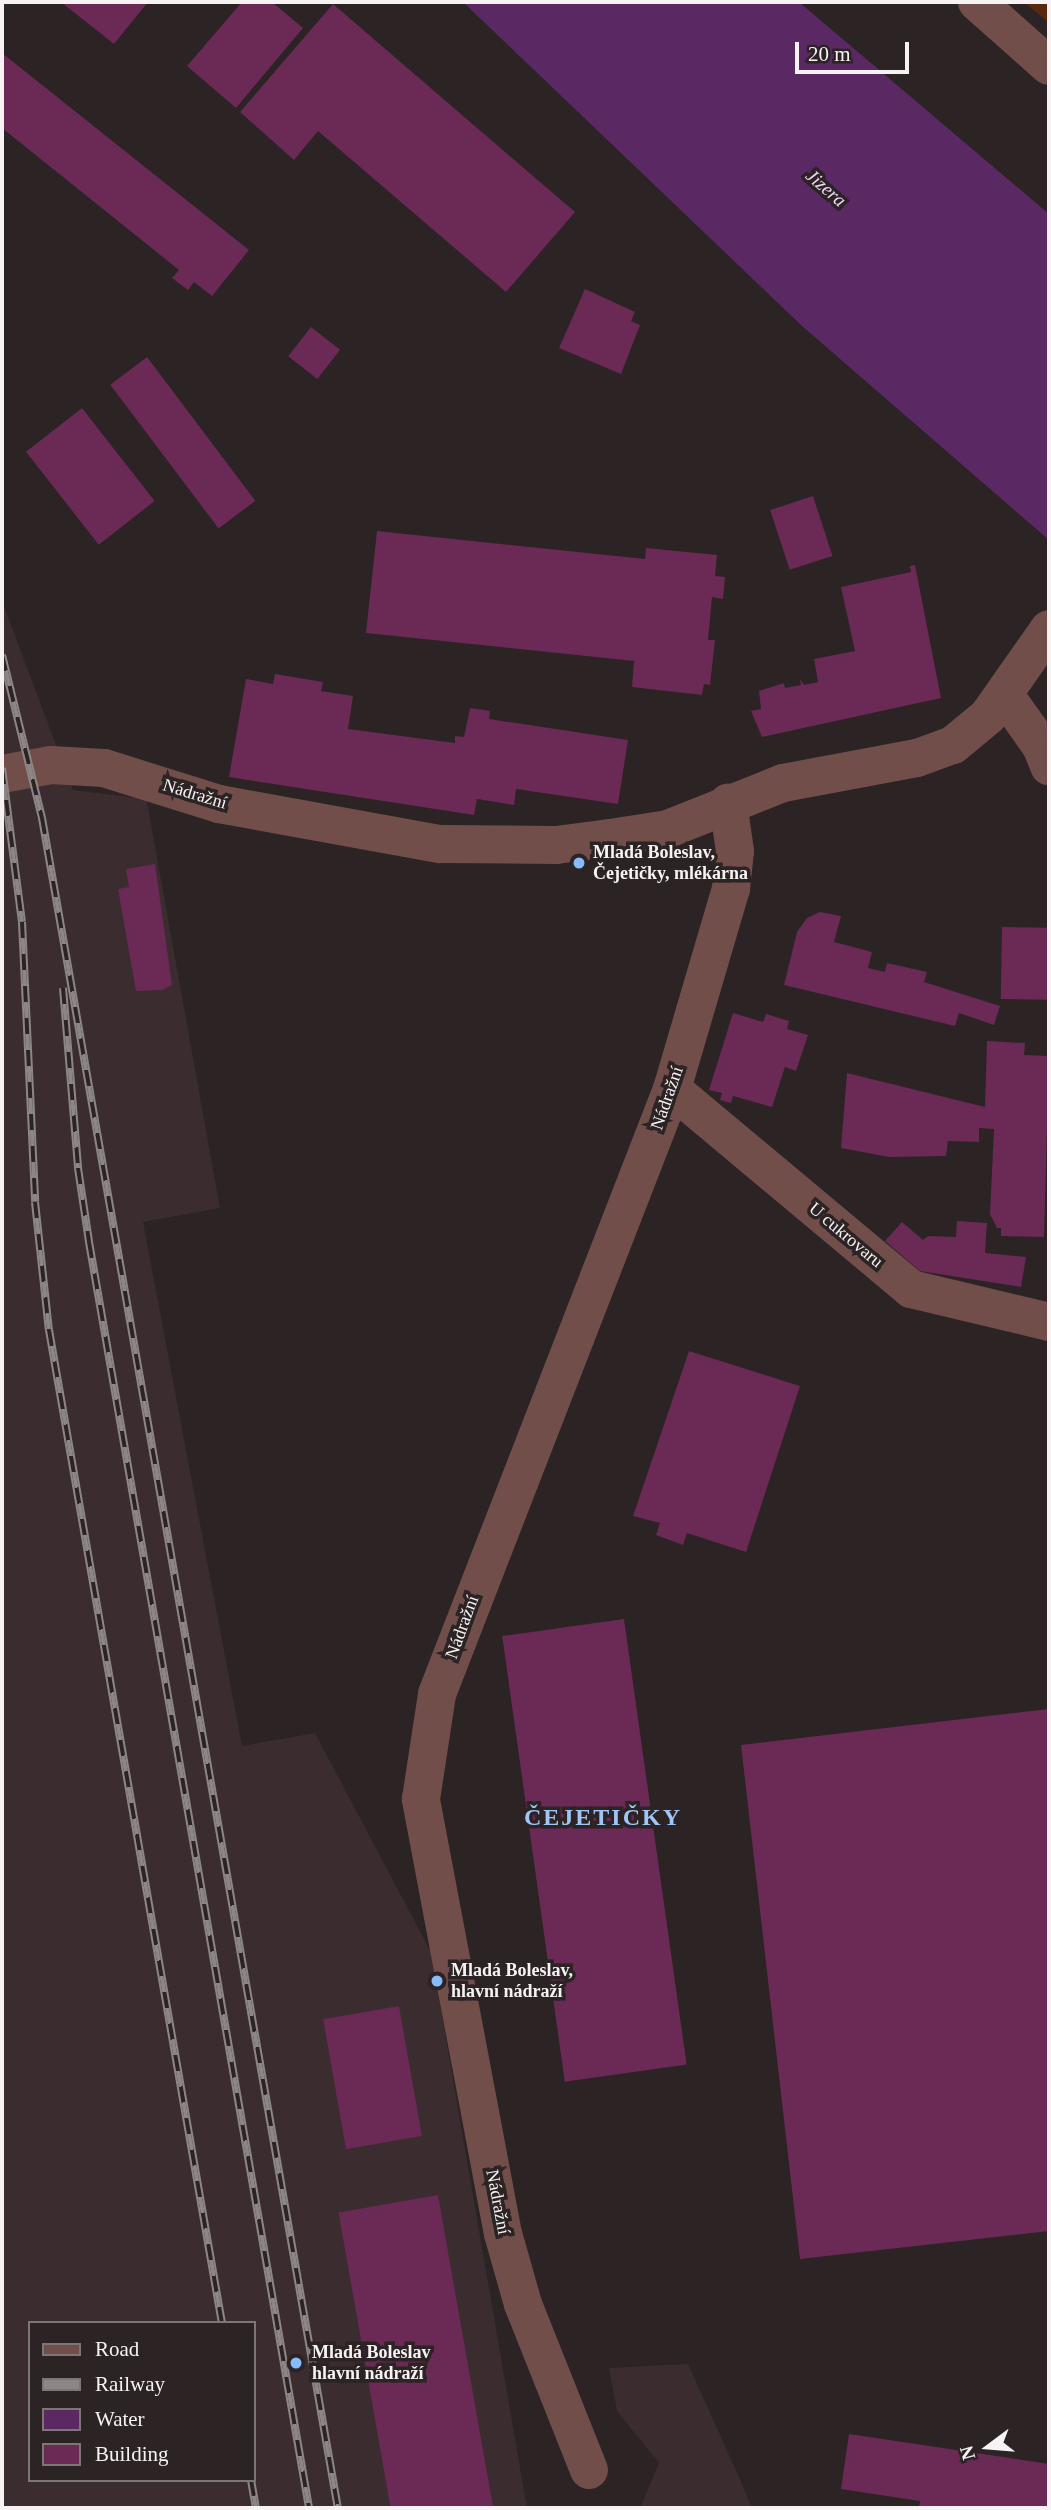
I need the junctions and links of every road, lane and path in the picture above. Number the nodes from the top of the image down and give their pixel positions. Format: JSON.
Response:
{"nodes":[{"id":1,"x":976,"y":2,"type":"edge"},
{"id":2,"x":1049,"y":66,"type":"edge"},
{"id":3,"x":1049,"y":629,"type":"edge"},
{"id":4,"x":1004,"y":694,"type":"junction"},
{"id":5,"x":1049,"y":766,"type":"edge"},
{"id":6,"x":2,"y":774,"type":"edge"},
{"id":7,"x":728,"y":803,"type":"junction"},
{"id":8,"x":672,"y":1089,"type":"junction"},
{"id":9,"x":1049,"y":1322,"type":"edge"},
{"id":10,"x":589,"y":2470,"type":"dead end"}],
"edges":[{"from":1,"to":2,"type":"street"},
{"from":3,"to":4,"type":"street","name":"Nádražní"},
{"from":4,"to":5,"type":"street"},
{"from":4,"to":7,"type":"street","name":"Nádražní"},
{"from":6,"to":7,"type":"street","name":"Nádražní"},
{"from":7,"to":8,"type":"street","name":"Nádražní"},
{"from":8,"to":9,"type":"street","name":"U cukrovaru"},
{"from":8,"to":10,"type":"street","name":"Nádražní"}]}
